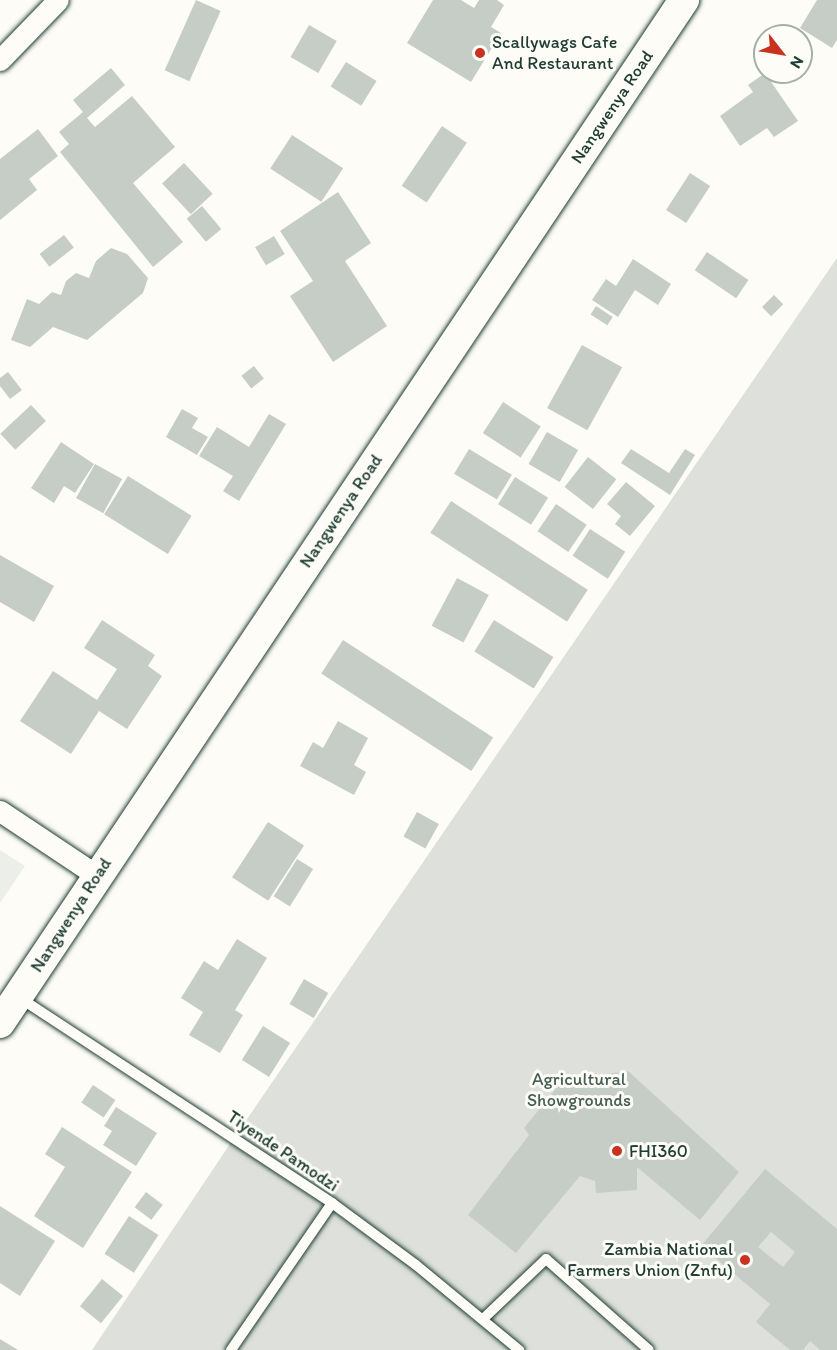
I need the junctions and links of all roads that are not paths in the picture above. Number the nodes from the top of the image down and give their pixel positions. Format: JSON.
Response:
{"nodes":[{"id":1,"x":58,"y":0,"type":"edge"},
{"id":2,"x":684,"y":0,"type":"edge"},
{"id":3,"x":0,"y":60,"type":"edge"},
{"id":4,"x":0,"y":811,"type":"edge"},
{"id":5,"x":96,"y":875,"type":"junction"},
{"id":6,"x":17,"y":997,"type":"junction"},
{"id":7,"x":0,"y":1023,"type":"edge"},
{"id":8,"x":332,"y":1203,"type":"junction"},
{"id":9,"x":483,"y":1319,"type":"junction"},
{"id":10,"x":231,"y":1350,"type":"edge"},
{"id":11,"x":519,"y":1350,"type":"edge"},
{"id":12,"x":649,"y":1350,"type":"edge"}],
"edges":[{"from":1,"to":3,"type":"street"},
{"from":2,"to":5,"type":"main road","name":"Nangwenya Road"},
{"from":4,"to":5,"type":"street"},
{"from":5,"to":6,"type":"main road","name":"Nangwenya Road"},
{"from":6,"to":7,"type":"main road","name":"Nangwenya Road"},
{"from":6,"to":8,"type":"lane","name":"Tiyende Pamodzi"},
{"from":8,"to":9,"type":"lane","name":"Tiyende Pamodzi"},
{"from":8,"to":10,"type":"lane"},
{"from":9,"to":11,"type":"lane","name":"Tiyende Pamodzi"},
{"from":9,"to":12,"type":"lane"}]}
